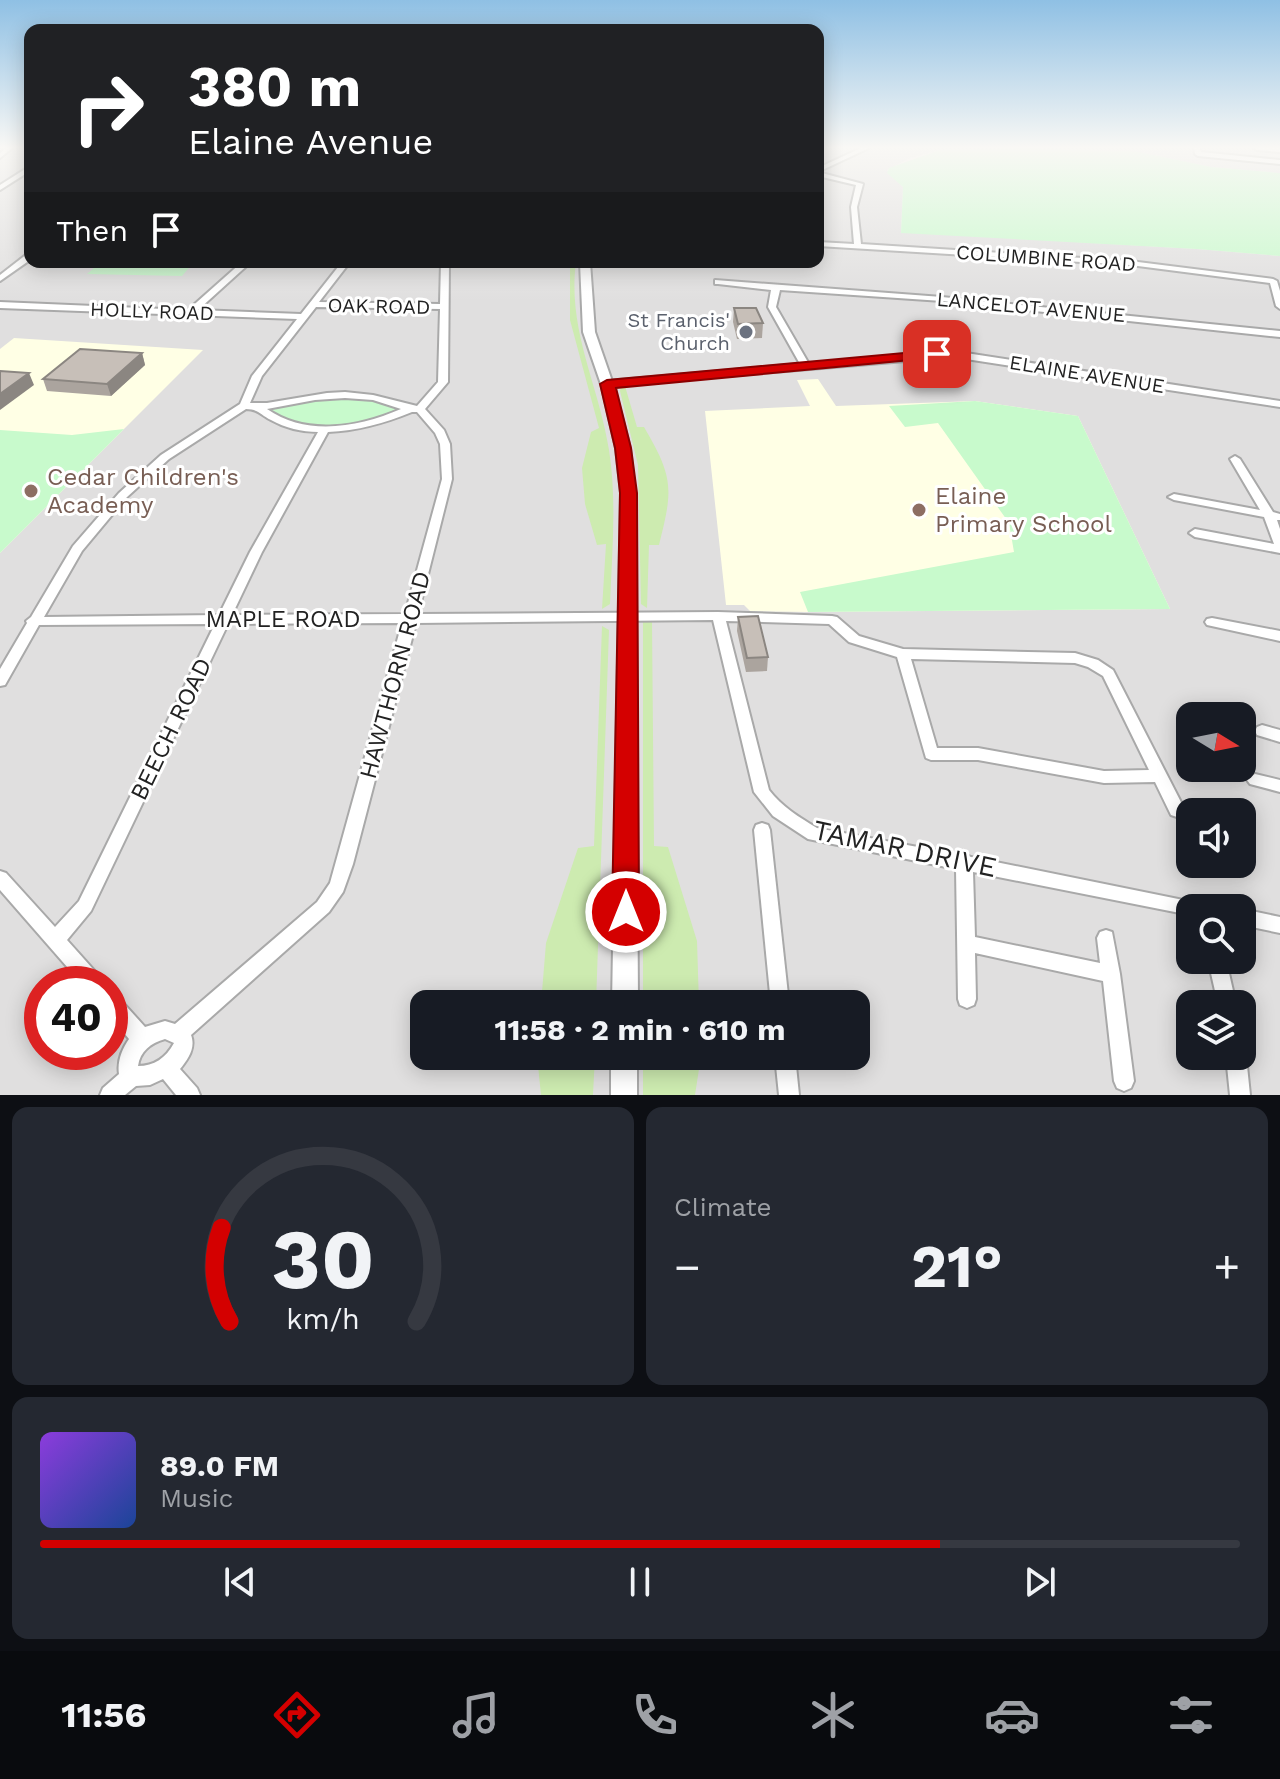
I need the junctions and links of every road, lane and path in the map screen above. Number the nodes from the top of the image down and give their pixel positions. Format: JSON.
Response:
{"nodes":[{"id":1,"x":856,"y":199,"type":"edge"},
{"id":2,"x":824,"y":244,"type":"edge"},
{"id":3,"x":858,"y":247,"type":"junction"},
{"id":4,"x":24,"y":261,"type":"edge"},
{"id":5,"x":240,"y":268,"type":"edge"},
{"id":6,"x":341,"y":268,"type":"edge"},
{"id":7,"x":445,"y":268,"type":"edge"},
{"id":8,"x":585,"y":268,"type":"edge"},
{"id":9,"x":0,"y":279,"type":"edge"},
{"id":10,"x":718,"y":282,"type":"dead end"},
{"id":11,"x":1277,"y":284,"type":"edge"},
{"id":12,"x":778,"y":287,"type":"junction"},
{"id":13,"x":313,"y":304,"type":"junction"},
{"id":14,"x":0,"y":305,"type":"edge"},
{"id":15,"x":1280,"y":306,"type":"edge"},
{"id":16,"x":444,"y":307,"type":"junction"},
{"id":17,"x":191,"y":312,"type":"junction"},
{"id":18,"x":304,"y":317,"type":"junction"},
{"id":19,"x":1280,"y":334,"type":"edge"},
{"id":20,"x":805,"y":365,"type":"junction"},
{"id":21,"x":607,"y":384,"type":"junction"},
{"id":22,"x":1280,"y":404,"type":"edge"},
{"id":23,"x":244,"y":406,"type":"junction"},
{"id":24,"x":259,"y":407,"type":"junction"},
{"id":25,"x":415,"y":409,"type":"junction"},
{"id":26,"x":325,"y":429,"type":"junction"},
{"id":27,"x":1235,"y":459,"type":"dead end"},
{"id":28,"x":1174,"y":497,"type":"dead end"},
{"id":29,"x":1274,"y":516,"type":"edge"},
{"id":30,"x":1195,"y":533,"type":"dead end"},
{"id":31,"x":1280,"y":546,"type":"edge"},
{"id":32,"x":628,"y":616,"type":"junction"},
{"id":33,"x":718,"y":616,"type":"junction"},
{"id":34,"x":410,"y":618,"type":"junction"},
{"id":35,"x":224,"y":620,"type":"junction"},
{"id":36,"x":33,"y":621,"type":"junction"},
{"id":37,"x":1212,"y":622,"type":"dead end"},
{"id":38,"x":1280,"y":636,"type":"edge"},
{"id":39,"x":903,"y":654,"type":"junction"},
{"id":40,"x":0,"y":681,"type":"edge"},
{"id":41,"x":1262,"y":731,"type":"dead end"},
{"id":42,"x":1280,"y":736,"type":"edge"},
{"id":43,"x":1160,"y":776,"type":"junction"},
{"id":44,"x":1256,"y":780,"type":"edge"},
{"id":45,"x":1280,"y":786,"type":"edge"},
{"id":46,"x":1176,"y":808,"type":"edge"},
{"id":47,"x":762,"y":830,"type":"dead end"},
{"id":48,"x":964,"y":861,"type":"junction"},
{"id":49,"x":1,"y":880,"type":"edge"},
{"id":50,"x":1176,"y":905,"type":"edge"},
{"id":51,"x":1256,"y":920,"type":"edge"},
{"id":52,"x":1280,"y":925,"type":"edge"},
{"id":53,"x":1106,"y":938,"type":"dead end"},
{"id":54,"x":56,"y":939,"type":"junction"},
{"id":55,"x":966,"y":943,"type":"junction"},
{"id":56,"x":79,"y":966,"type":"edge"},
{"id":57,"x":1111,"y":974,"type":"junction"},
{"id":58,"x":625,"y":990,"type":"edge"},
{"id":59,"x":779,"y":990,"type":"edge"},
{"id":60,"x":967,"y":999,"type":"dead end"},
{"id":61,"x":128,"y":1023,"type":"edge"},
{"id":62,"x":178,"y":1034,"type":"junction"},
{"id":63,"x":142,"y":1039,"type":"junction"},
{"id":64,"x":624,"y":1070,"type":"edge"},
{"id":65,"x":786,"y":1070,"type":"edge"},
{"id":66,"x":1237,"y":1070,"type":"edge"},
{"id":67,"x":171,"y":1074,"type":"junction"},
{"id":68,"x":130,"y":1078,"type":"junction"},
{"id":69,"x":1124,"y":1081,"type":"dead end"},
{"id":70,"x":110,"y":1095,"type":"edge"},
{"id":71,"x":190,"y":1095,"type":"edge"},
{"id":72,"x":624,"y":1095,"type":"edge"},
{"id":73,"x":789,"y":1095,"type":"edge"},
{"id":74,"x":1240,"y":1095,"type":"edge"}],
"edges":[{"from":1,"to":3,"type":"street"},
{"from":2,"to":3,"type":"street","name":"COLUMBINE ROAD"},
{"from":3,"to":11,"type":"street","name":"COLUMBINE ROAD"},
{"from":4,"to":9,"type":"street"},
{"from":5,"to":17,"type":"street"},
{"from":6,"to":13,"type":"street"},
{"from":7,"to":16,"type":"street"},
{"from":8,"to":21,"type":"street"},
{"from":10,"to":12,"type":"street","name":"LANCELOT AVENUE"},
{"from":11,"to":15,"type":"street"},
{"from":12,"to":19,"type":"street","name":"LANCELOT AVENUE"},
{"from":12,"to":20,"type":"street"},
{"from":13,"to":16,"type":"street","name":"OAK ROAD"},
{"from":13,"to":18,"type":"street"},
{"from":14,"to":17,"type":"street","name":"HOLLY ROAD"},
{"from":16,"to":25,"type":"street"},
{"from":17,"to":18,"type":"street","name":"HOLLY ROAD"},
{"from":18,"to":23,"type":"street"},
{"from":20,"to":21,"type":"street","name":"ELAINE AVENUE"},
{"from":20,"to":22,"type":"street","name":"ELAINE AVENUE"},
{"from":21,"to":32,"type":"street"},
{"from":23,"to":24,"type":"street"},
{"from":23,"to":36,"type":"street"},
{"from":24,"to":25,"type":"street"},
{"from":24,"to":26,"type":"street"},
{"from":25,"to":26,"type":"street"},
{"from":25,"to":34,"type":"street","name":"HAWTHORN ROAD"},
{"from":26,"to":35,"type":"street","name":"BEECH ROAD"},
{"from":27,"to":29,"type":"street"},
{"from":28,"to":29,"type":"street"},
{"from":29,"to":31,"type":"street"},
{"from":30,"to":31,"type":"street"},
{"from":32,"to":33,"type":"street","name":"MAPLE ROAD"},
{"from":32,"to":34,"type":"street","name":"MAPLE ROAD"},
{"from":32,"to":58,"type":"street"},
{"from":33,"to":39,"type":"street","name":"MAPLE ROAD"},
{"from":33,"to":48,"type":"street","name":"TAMAR DRIVE"},
{"from":34,"to":35,"type":"street","name":"MAPLE ROAD"},
{"from":34,"to":62,"type":"street","name":"HAWTHORN ROAD"},
{"from":35,"to":36,"type":"street","name":"MAPLE ROAD"},
{"from":35,"to":54,"type":"street","name":"BEECH ROAD"},
{"from":36,"to":40,"type":"street"},
{"from":37,"to":38,"type":"street"},
{"from":39,"to":43,"type":"street","name":"MAPLE ROAD"},
{"from":39,"to":43,"type":"street"},
{"from":41,"to":42,"type":"street"},
{"from":43,"to":46,"type":"street","name":"MAPLE ROAD"},
{"from":44,"to":45,"type":"street"},
{"from":47,"to":59,"type":"street"},
{"from":48,"to":50,"type":"street","name":"TAMAR DRIVE"},
{"from":48,"to":55,"type":"street"},
{"from":49,"to":54,"type":"street"},
{"from":51,"to":52,"type":"street"},
{"from":53,"to":57,"type":"street"},
{"from":54,"to":56,"type":"street"},
{"from":55,"to":57,"type":"street"},
{"from":55,"to":60,"type":"street"},
{"from":57,"to":69,"type":"street"},
{"from":61,"to":63,"type":"street"},
{"from":62,"to":63,"type":"street"},
{"from":62,"to":67,"type":"street"},
{"from":63,"to":68,"type":"street"},
{"from":64,"to":72,"type":"street"},
{"from":65,"to":73,"type":"street"},
{"from":66,"to":74,"type":"street"},
{"from":67,"to":68,"type":"street"},
{"from":67,"to":71,"type":"street"},
{"from":68,"to":70,"type":"street"}]}
